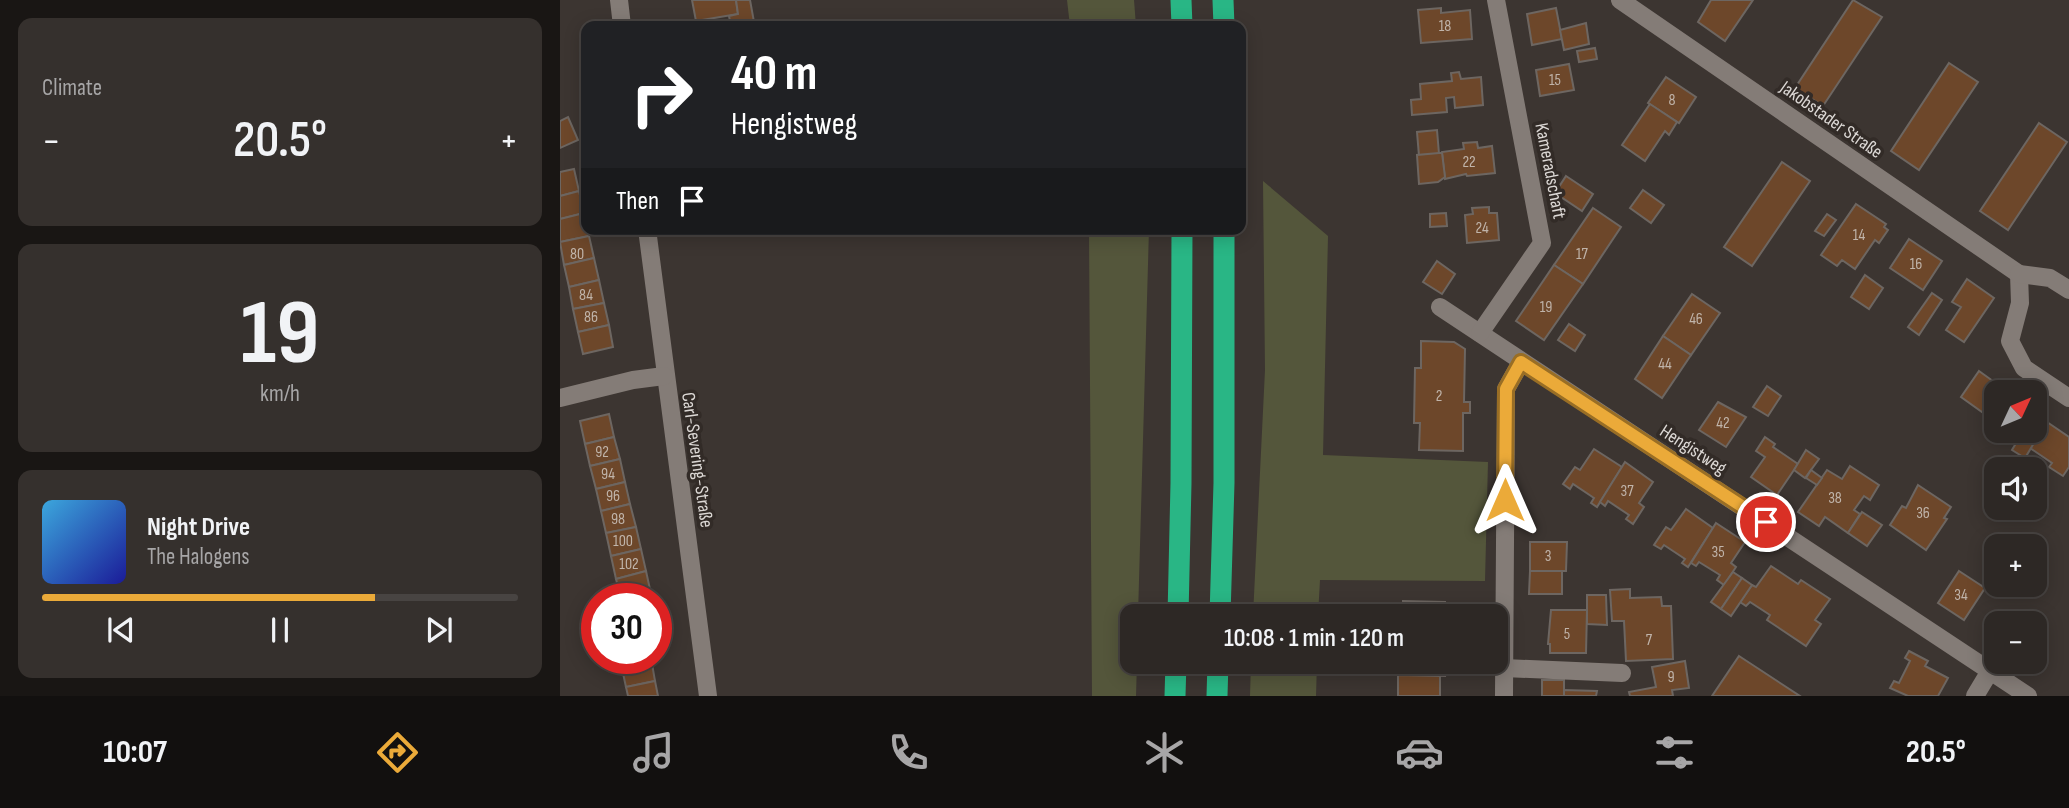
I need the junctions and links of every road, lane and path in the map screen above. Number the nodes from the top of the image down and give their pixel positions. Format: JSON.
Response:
{"nodes":[{"id":1,"x":619,"y":0,"type":"edge"},
{"id":2,"x":1181,"y":0,"type":"edge"},
{"id":3,"x":1223,"y":0,"type":"edge"},
{"id":4,"x":1496,"y":0,"type":"edge"},
{"id":5,"x":1620,"y":0,"type":"edge"},
{"id":6,"x":621,"y":21,"type":"edge"},
{"id":7,"x":1182,"y":21,"type":"edge"},
{"id":8,"x":1224,"y":21,"type":"edge"},
{"id":9,"x":648,"y":235,"type":"edge"},
{"id":10,"x":1182,"y":235,"type":"edge"},
{"id":11,"x":1224,"y":235,"type":"edge"},
{"id":12,"x":2019,"y":274,"type":"junction"},
{"id":13,"x":2069,"y":290,"type":"edge"},
{"id":14,"x":1440,"y":307,"type":"dead end"},
{"id":15,"x":1479,"y":333,"type":"junction"},
{"id":16,"x":1521,"y":362,"type":"junction"},
{"id":17,"x":664,"y":376,"type":"junction"},
{"id":18,"x":560,"y":398,"type":"edge"},
{"id":19,"x":2069,"y":398,"type":"edge"},
{"id":20,"x":1178,"y":604,"type":"edge"},
{"id":21,"x":1220,"y":604,"type":"edge"},
{"id":22,"x":1504,"y":604,"type":"edge"},
{"id":23,"x":1984,"y":667,"type":"edge"},
{"id":24,"x":1508,"y":668,"type":"edge"},
{"id":25,"x":1622,"y":673,"type":"dead end"},
{"id":26,"x":1176,"y":674,"type":"edge"},
{"id":27,"x":1218,"y":674,"type":"edge"},
{"id":28,"x":1504,"y":674,"type":"edge"},
{"id":29,"x":1988,"y":674,"type":"edge"},
{"id":30,"x":1995,"y":674,"type":"edge"},
{"id":31,"x":708,"y":696,"type":"edge"},
{"id":32,"x":1175,"y":696,"type":"edge"},
{"id":33,"x":1217,"y":696,"type":"edge"},
{"id":34,"x":1504,"y":696,"type":"edge"},
{"id":35,"x":1975,"y":696,"type":"edge"},
{"id":36,"x":2028,"y":696,"type":"edge"}],
"edges":[{"from":1,"to":6,"type":"street"},
{"from":2,"to":7,"type":"highway"},
{"from":3,"to":8,"type":"highway"},
{"from":4,"to":15,"type":"street","name":"Kameradschaft"},
{"from":5,"to":12,"type":"street","name":"Jakobstader Straße"},
{"from":9,"to":17,"type":"street","name":"Carl-Severing-Straße"},
{"from":10,"to":20,"type":"highway"},
{"from":11,"to":21,"type":"highway"},
{"from":12,"to":13,"type":"street","name":"Jakobstader Straße"},
{"from":12,"to":19,"type":"street"},
{"from":14,"to":15,"type":"street","name":"Hengistweg"},
{"from":15,"to":16,"type":"street","name":"Hengistweg"},
{"from":16,"to":22,"type":"street"},
{"from":16,"to":23,"type":"street","name":"Hengistweg"},
{"from":17,"to":18,"type":"street"},
{"from":17,"to":31,"type":"street","name":"Carl-Severing-Straße"},
{"from":24,"to":25,"type":"street"},
{"from":26,"to":32,"type":"highway"},
{"from":27,"to":33,"type":"highway"},
{"from":28,"to":34,"type":"street"},
{"from":29,"to":35,"type":"street"},
{"from":30,"to":36,"type":"street","name":"Hengistweg"}]}
